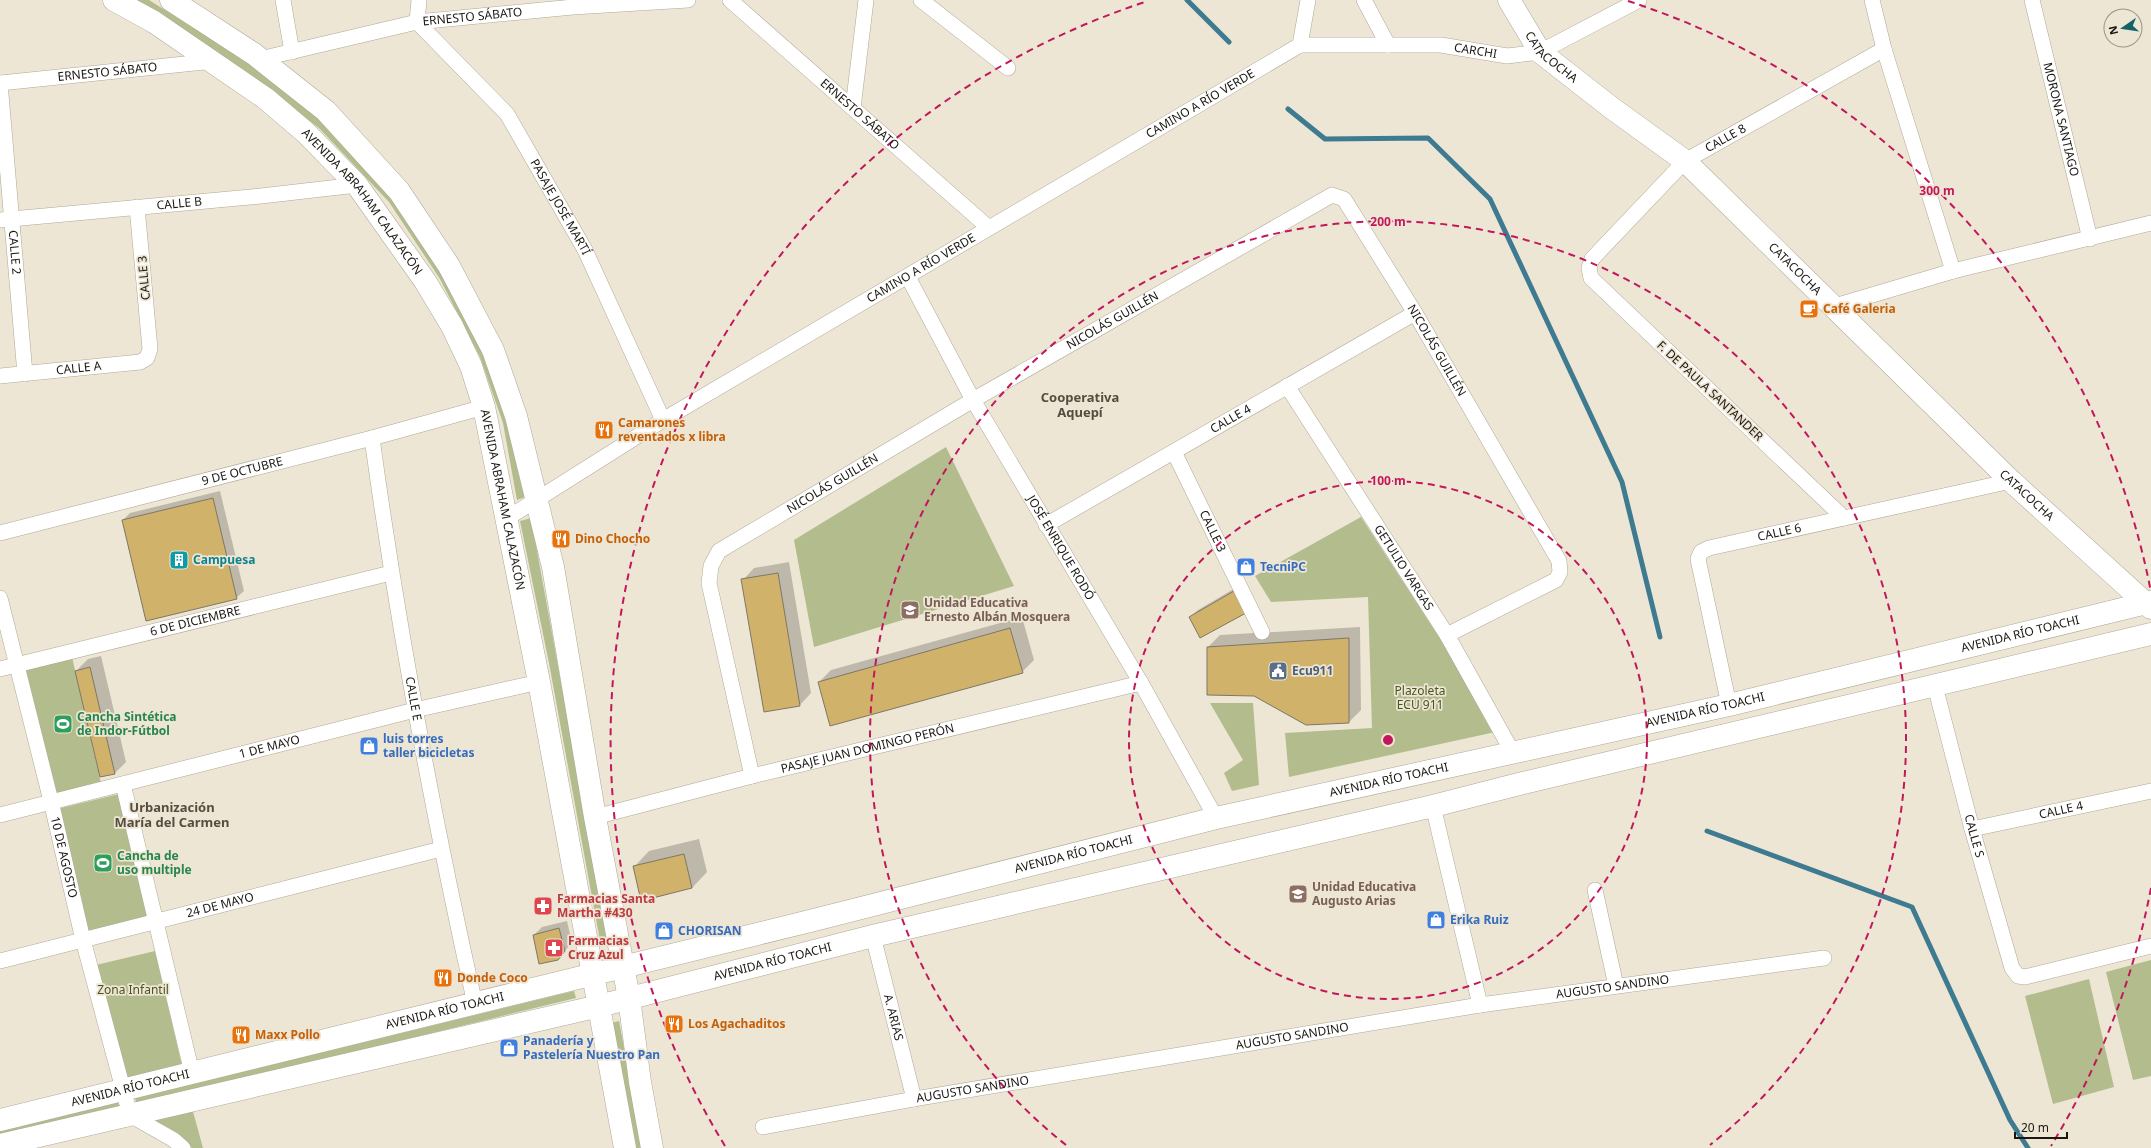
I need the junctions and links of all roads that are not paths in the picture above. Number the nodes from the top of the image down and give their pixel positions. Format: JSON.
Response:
{"nodes":[{"id":1,"x":114,"y":0,"type":"edge"},
{"id":2,"x":171,"y":0,"type":"edge"},
{"id":3,"x":283,"y":0,"type":"edge"},
{"id":4,"x":419,"y":0,"type":"edge"},
{"id":5,"x":688,"y":0,"type":"edge"},
{"id":6,"x":730,"y":0,"type":"edge"},
{"id":7,"x":866,"y":0,"type":"edge"},
{"id":8,"x":921,"y":0,"type":"edge"},
{"id":9,"x":1308,"y":0,"type":"edge"},
{"id":10,"x":1364,"y":0,"type":"edge"},
{"id":11,"x":1509,"y":0,"type":"edge"},
{"id":12,"x":1639,"y":0,"type":"edge"},
{"id":13,"x":1872,"y":0,"type":"edge"},
{"id":14,"x":2032,"y":0,"type":"edge"},
{"id":15,"x":573,"y":3,"type":"edge"},
{"id":16,"x":417,"y":22,"type":"junction"},
{"id":17,"x":1300,"y":45,"type":"junction"},
{"id":18,"x":1388,"y":45,"type":"junction"},
{"id":19,"x":1884,"y":49,"type":"junction"},
{"id":20,"x":292,"y":52,"type":"junction"},
{"id":21,"x":1540,"y":52,"type":"junction"},
{"id":22,"x":260,"y":59,"type":"junction"},
{"id":23,"x":214,"y":61,"type":"junction"},
{"id":24,"x":1008,"y":68,"type":"dead end"},
{"id":25,"x":0,"y":83,"type":"edge"},
{"id":26,"x":853,"y":108,"type":"junction"},
{"id":27,"x":1685,"y":161,"type":"junction"},
{"id":28,"x":357,"y":185,"type":"junction"},
{"id":29,"x":137,"y":207,"type":"junction"},
{"id":30,"x":5,"y":219,"type":"edge"},
{"id":31,"x":2151,"y":223,"type":"edge"},
{"id":32,"x":989,"y":228,"type":"junction"},
{"id":33,"x":2090,"y":239,"type":"junction"},
{"id":34,"x":1592,"y":259,"type":"joint"},
{"id":35,"x":1953,"y":271,"type":"junction"},
{"id":36,"x":908,"y":277,"type":"junction"},
{"id":37,"x":1835,"y":306,"type":"junction"},
{"id":38,"x":1415,"y":313,"type":"junction"},
{"id":39,"x":150,"y":349,"type":"joint"},
{"id":40,"x":25,"y":374,"type":"junction"},
{"id":41,"x":0,"y":376,"type":"edge"},
{"id":42,"x":1287,"y":386,"type":"junction"},
{"id":43,"x":973,"y":400,"type":"junction"},
{"id":44,"x":484,"y":407,"type":"junction"},
{"id":45,"x":663,"y":420,"type":"junction"},
{"id":46,"x":372,"y":438,"type":"junction"},
{"id":47,"x":1174,"y":452,"type":"junction"},
{"id":48,"x":2012,"y":481,"type":"junction"},
{"id":49,"x":538,"y":498,"type":"junction"},
{"id":50,"x":1844,"y":518,"type":"junction"},
{"id":51,"x":506,"y":519,"type":"junction"},
{"id":52,"x":1046,"y":525,"type":"junction"},
{"id":53,"x":0,"y":532,"type":"edge"},
{"id":54,"x":391,"y":573,"type":"junction"},
{"id":55,"x":0,"y":598,"type":"edge"},
{"id":56,"x":2149,"y":605,"type":"edge"},
{"id":57,"x":1262,"y":632,"type":"dead end"},
{"id":58,"x":2151,"y":634,"type":"edge"},
{"id":59,"x":1447,"y":635,"type":"junction"},
{"id":60,"x":16,"y":665,"type":"junction"},
{"id":61,"x":0,"y":669,"type":"edge"},
{"id":62,"x":539,"y":682,"type":"junction"},
{"id":63,"x":1141,"y":683,"type":"junction"},
{"id":64,"x":1936,"y":686,"type":"junction"},
{"id":65,"x":1730,"y":705,"type":"junction"},
{"id":66,"x":415,"y":710,"type":"junction"},
{"id":67,"x":1513,"y":753,"type":"junction"},
{"id":68,"x":752,"y":776,"type":"junction"},
{"id":69,"x":123,"y":784,"type":"junction"},
{"id":70,"x":2151,"y":791,"type":"edge"},
{"id":71,"x":52,"y":802,"type":"junction"},
{"id":72,"x":1433,"y":806,"type":"junction"},
{"id":73,"x":0,"y":815,"type":"edge"},
{"id":74,"x":595,"y":817,"type":"junction"},
{"id":75,"x":1216,"y":818,"type":"junction"},
{"id":76,"x":1972,"y":829,"type":"junction"},
{"id":77,"x":441,"y":849,"type":"junction"},
{"id":78,"x":1595,"y":890,"type":"dead end"},
{"id":79,"x":155,"y":922,"type":"junction"},
{"id":80,"x":873,"y":936,"type":"junction"},
{"id":81,"x":83,"y":940,"type":"junction"},
{"id":82,"x":2151,"y":946,"type":"edge"},
{"id":83,"x":1824,"y":958,"type":"dead end"},
{"id":84,"x":0,"y":961,"type":"edge"},
{"id":85,"x":623,"y":967,"type":"junction"},
{"id":86,"x":593,"y":974,"type":"junction"},
{"id":87,"x":1616,"y":986,"type":"junction"},
{"id":88,"x":629,"y":998,"type":"junction"},
{"id":89,"x":475,"y":1004,"type":"junction"},
{"id":90,"x":1480,"y":1005,"type":"junction"},
{"id":91,"x":599,"y":1006,"type":"junction"},
{"id":92,"x":192,"y":1073,"type":"junction"},
{"id":93,"x":123,"y":1091,"type":"junction"},
{"id":94,"x":914,"y":1099,"type":"junction"},
{"id":95,"x":130,"y":1115,"type":"junction"},
{"id":96,"x":0,"y":1120,"type":"edge"},
{"id":97,"x":763,"y":1127,"type":"dead end"},
{"id":98,"x":0,"y":1145,"type":"edge"},
{"id":99,"x":183,"y":1148,"type":"edge"},
{"id":100,"x":625,"y":1148,"type":"edge"},
{"id":101,"x":652,"y":1148,"type":"edge"}],
"edges":[{"from":1,"to":23,"type":"main road","name":"AVENIDA ABRAHAM CALAZACÓN"},
{"from":2,"to":22,"type":"main road"},
{"from":3,"to":20,"type":"street"},
{"from":4,"to":16,"type":"street"},
{"from":5,"to":15,"type":"street","name":"ERNESTO SÁBATO"},
{"from":6,"to":26,"type":"street","name":"ERNESTO SÁBATO"},
{"from":7,"to":26,"type":"street"},
{"from":8,"to":24,"type":"street"},
{"from":9,"to":17,"type":"street"},
{"from":10,"to":18,"type":"street"},
{"from":11,"to":21,"type":"main road","name":"CATACOCHA"},
{"from":12,"to":21,"type":"street","name":"CARCHI"},
{"from":13,"to":19,"type":"street"},
{"from":14,"to":33,"type":"street","name":"MORONA SANTIAGO"},
{"from":15,"to":16,"type":"street","name":"ERNESTO SÁBATO"},
{"from":16,"to":20,"type":"street","name":"ERNESTO SÁBATO"},
{"from":16,"to":45,"type":"street","name":"PASAJE JOSÉ MARTÍ"},
{"from":17,"to":18,"type":"street","name":"CARCHI"},
{"from":17,"to":32,"type":"street","name":"CAMINO A RÍO VERDE"},
{"from":18,"to":21,"type":"street","name":"CARCHI"},
{"from":19,"to":27,"type":"street","name":"CALLE 8"},
{"from":19,"to":35,"type":"street"},
{"from":20,"to":22,"type":"street","name":"ERNESTO SÁBATO"},
{"from":21,"to":27,"type":"main road","name":"CATACOCHA"},
{"from":22,"to":49,"type":"main road"},
{"from":23,"to":25,"type":"street","name":"ERNESTO SÁBATO"},
{"from":23,"to":28,"type":"main road","name":"AVENIDA ABRAHAM CALAZACÓN"},
{"from":25,"to":30,"type":"street","name":"CALLE 2"},
{"from":26,"to":32,"type":"street","name":"ERNESTO SÁBATO"},
{"from":27,"to":34,"type":"street","name":"CALLE 8"},
{"from":27,"to":37,"type":"main road","name":"CATACOCHA"},
{"from":28,"to":29,"type":"street","name":"CALLE B"},
{"from":28,"to":44,"type":"main road","name":"AVENIDA ABRAHAM CALAZACÓN"},
{"from":29,"to":30,"type":"street","name":"CALLE B"},
{"from":29,"to":39,"type":"street","name":"CALLE 3"},
{"from":30,"to":40,"type":"street","name":"CALLE 2"},
{"from":31,"to":33,"type":"street"},
{"from":32,"to":36,"type":"street","name":"CAMINO A RÍO VERDE"},
{"from":33,"to":35,"type":"street"},
{"from":34,"to":50,"type":"street","name":"F. DE PAULA SANTANDER"},
{"from":35,"to":37,"type":"street"},
{"from":36,"to":43,"type":"street","name":"JOSÉ ENRIQUE RODÓ"},
{"from":36,"to":45,"type":"street","name":"CAMINO A RÍO VERDE"},
{"from":37,"to":48,"type":"main road","name":"CATACOCHA"},
{"from":38,"to":42,"type":"street","name":"CALLE 4"},
{"from":38,"to":43,"type":"street","name":"NICOLÁS GUILLÉN"},
{"from":38,"to":59,"type":"street","name":"NICOLÁS GUILLÉN"},
{"from":39,"to":40,"type":"street","name":"CALLE A"},
{"from":40,"to":41,"type":"street","name":"CALLE A"},
{"from":42,"to":47,"type":"street","name":"CALLE 4"},
{"from":42,"to":59,"type":"street","name":"GETULIO VARGAS"},
{"from":43,"to":52,"type":"street","name":"JOSÉ ENRIQUE RODÓ"},
{"from":43,"to":68,"type":"street","name":"NICOLÁS GUILLÉN"},
{"from":44,"to":46,"type":"street","name":"9 DE OCTUBRE"},
{"from":44,"to":51,"type":"main road","name":"AVENIDA ABRAHAM CALAZACÓN"},
{"from":45,"to":49,"type":"street","name":"CAMINO A RÍO VERDE"},
{"from":46,"to":53,"type":"street","name":"9 DE OCTUBRE"},
{"from":46,"to":54,"type":"street","name":"CALLE E"},
{"from":47,"to":52,"type":"street","name":"CALLE 4"},
{"from":47,"to":57,"type":"street","name":"CALLE 3"},
{"from":48,"to":50,"type":"street","name":"CALLE 6"},
{"from":48,"to":56,"type":"main road","name":"CATACOCHA"},
{"from":49,"to":51,"type":"street","name":"CAMINO A RÍO VERDE"},
{"from":49,"to":74,"type":"main road"},
{"from":50,"to":65,"type":"street","name":"CALLE 6"},
{"from":51,"to":62,"type":"main road","name":"AVENIDA ABRAHAM CALAZACÓN"},
{"from":52,"to":63,"type":"street","name":"JOSÉ ENRIQUE RODÓ"},
{"from":54,"to":60,"type":"street","name":"6 DE DICIEMBRE"},
{"from":54,"to":66,"type":"street","name":"CALLE E"},
{"from":55,"to":60,"type":"street","name":"10 DE AGOSTO"},
{"from":56,"to":65,"type":"main road","name":"AVENIDA RÍO TOACHI"},
{"from":58,"to":64,"type":"main road","name":"AVENIDA RÍO TOACHI"},
{"from":59,"to":67,"type":"street","name":"GETULIO VARGAS"},
{"from":60,"to":61,"type":"street","name":"6 DE DICIEMBRE"},
{"from":60,"to":71,"type":"street","name":"10 DE AGOSTO"},
{"from":62,"to":66,"type":"street","name":"1 DE MAYO"},
{"from":62,"to":86,"type":"main road","name":"AVENIDA ABRAHAM CALAZACÓN"},
{"from":63,"to":68,"type":"street","name":"PASAJE JUAN DOMINGO PERÓN"},
{"from":63,"to":75,"type":"street","name":"JOSÉ ENRIQUE RODÓ"},
{"from":64,"to":72,"type":"main road","name":"AVENIDA RÍO TOACHI"},
{"from":64,"to":76,"type":"street","name":"CALLE S"},
{"from":65,"to":67,"type":"main road","name":"AVENIDA RÍO TOACHI"},
{"from":66,"to":69,"type":"street","name":"1 DE MAYO"},
{"from":66,"to":77,"type":"street","name":"CALLE E"},
{"from":67,"to":75,"type":"main road","name":"AVENIDA RÍO TOACHI"},
{"from":68,"to":74,"type":"street","name":"PASAJE JUAN DOMINGO PERÓN"},
{"from":69,"to":71,"type":"street","name":"1 DE MAYO"},
{"from":69,"to":79,"type":"street"},
{"from":70,"to":76,"type":"street","name":"CALLE 4"},
{"from":71,"to":73,"type":"street","name":"1 DE MAYO"},
{"from":71,"to":81,"type":"street","name":"10 DE AGOSTO"},
{"from":72,"to":80,"type":"main road","name":"AVENIDA RÍO TOACHI"},
{"from":72,"to":90,"type":"street"},
{"from":74,"to":85,"type":"main road"},
{"from":75,"to":85,"type":"main road","name":"AVENIDA RÍO TOACHI"},
{"from":76,"to":82,"type":"street","name":"CALLE S"},
{"from":77,"to":79,"type":"street","name":"24 DE MAYO"},
{"from":77,"to":89,"type":"street","name":"CALLE E"},
{"from":78,"to":87,"type":"street"},
{"from":79,"to":81,"type":"street","name":"24 DE MAYO"},
{"from":79,"to":92,"type":"street"},
{"from":80,"to":88,"type":"main road","name":"AVENIDA RÍO TOACHI"},
{"from":80,"to":94,"type":"street","name":"A. ARIAS"},
{"from":81,"to":84,"type":"street","name":"24 DE MAYO"},
{"from":81,"to":93,"type":"street","name":"10 DE AGOSTO"},
{"from":83,"to":87,"type":"street","name":"AUGUSTO SANDINO"},
{"from":85,"to":86,"type":"main road","name":"AVENIDA RÍO TOACHI"},
{"from":85,"to":88,"type":"main road"},
{"from":86,"to":89,"type":"main road","name":"AVENIDA RÍO TOACHI"},
{"from":86,"to":91,"type":"main road","name":"AVENIDA ABRAHAM CALAZACÓN"},
{"from":87,"to":90,"type":"street","name":"AUGUSTO SANDINO"},
{"from":88,"to":91,"type":"main road","name":"AVENIDA RÍO TOACHI"},
{"from":88,"to":101,"type":"main road"},
{"from":89,"to":92,"type":"main road","name":"AVENIDA RÍO TOACHI"},
{"from":90,"to":94,"type":"street","name":"AUGUSTO SANDINO"},
{"from":91,"to":95,"type":"main road","name":"AVENIDA RÍO TOACHI"},
{"from":91,"to":100,"type":"main road","name":"AVENIDA ABRAHAM CALAZACÓN"},
{"from":92,"to":93,"type":"main road","name":"AVENIDA RÍO TOACHI"},
{"from":93,"to":95,"type":"street","name":"10 DE AGOSTO"},
{"from":93,"to":96,"type":"main road","name":"AVENIDA RÍO TOACHI"},
{"from":94,"to":97,"type":"street","name":"AUGUSTO SANDINO"},
{"from":95,"to":98,"type":"main road","name":"AVENIDA RÍO TOACHI"},
{"from":95,"to":99,"type":"street"}]}
